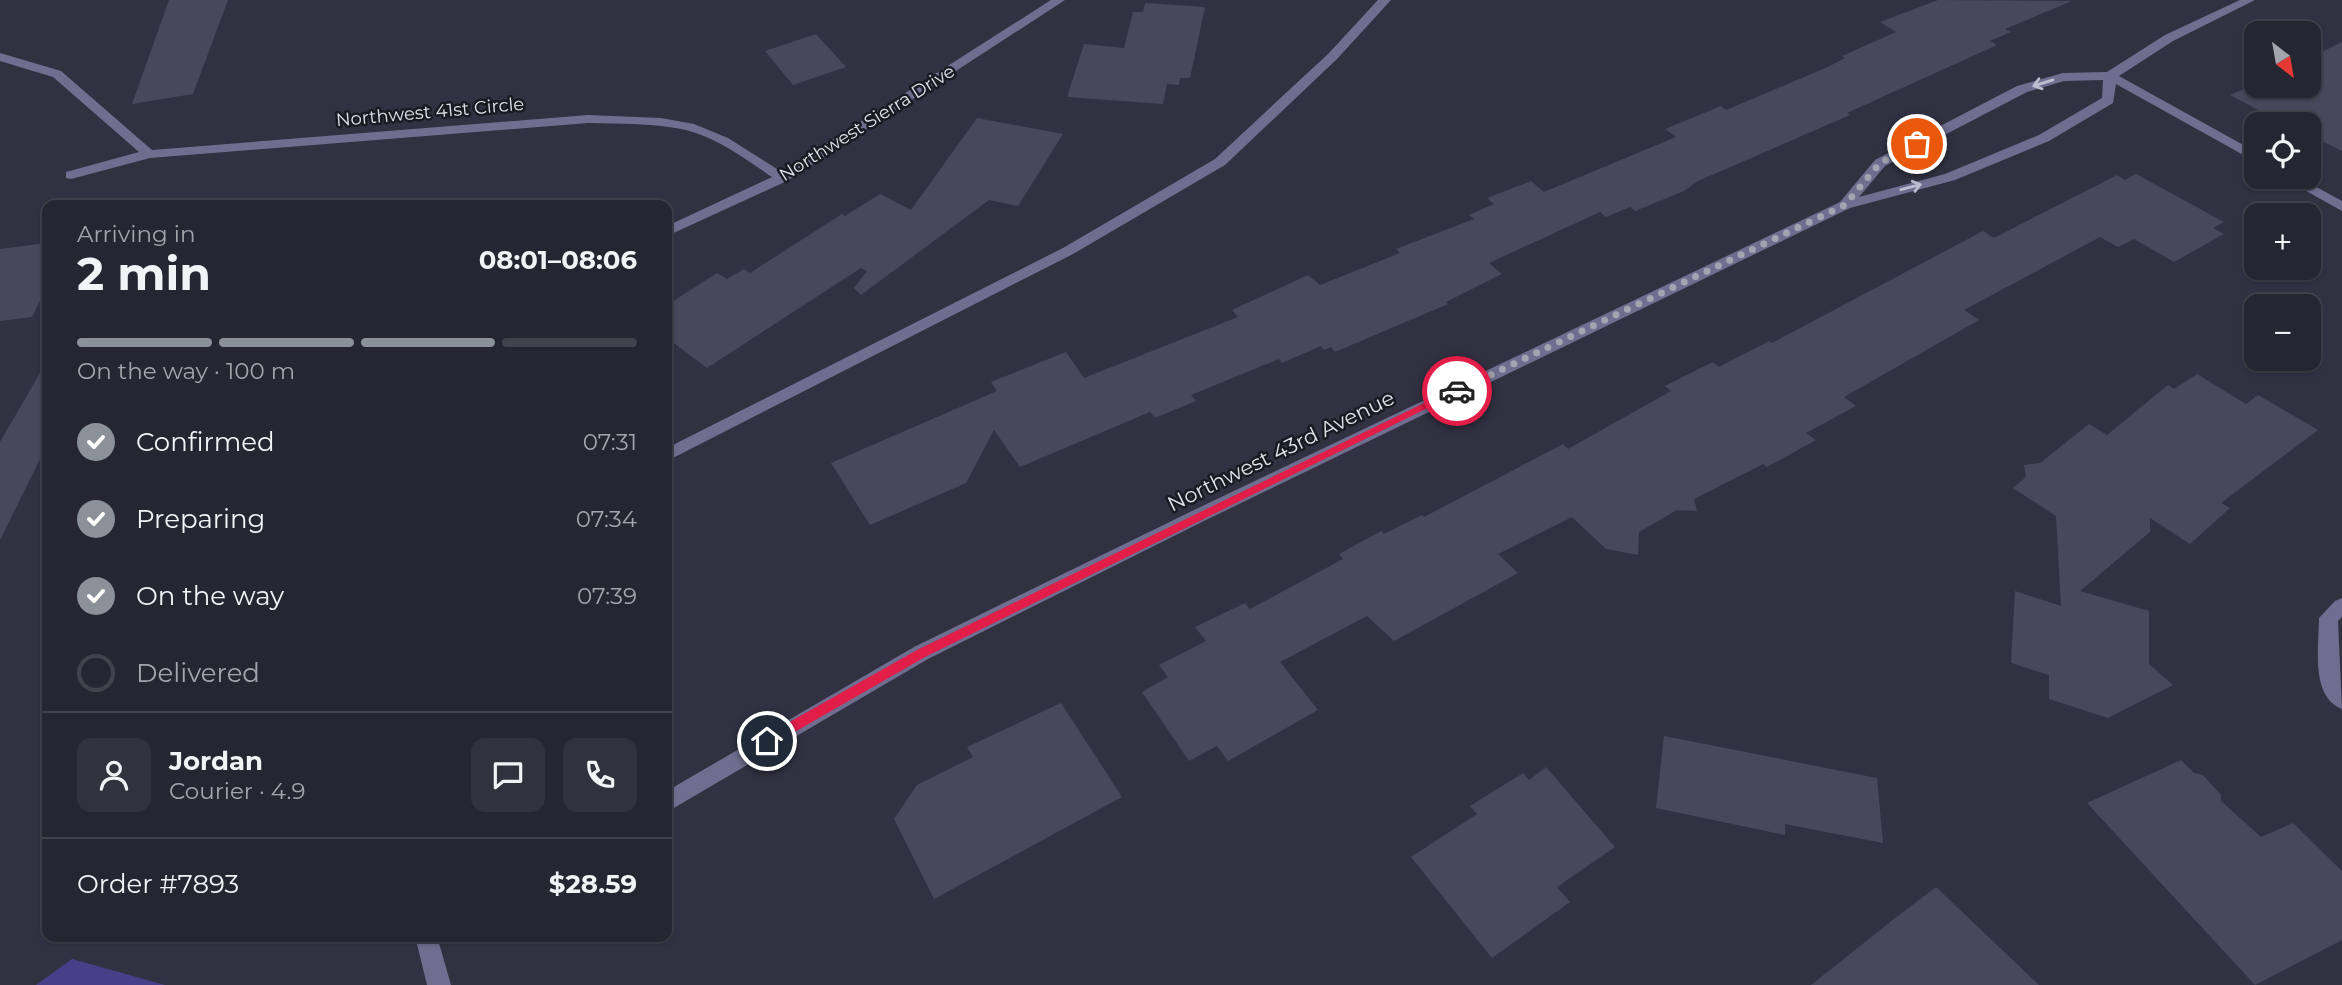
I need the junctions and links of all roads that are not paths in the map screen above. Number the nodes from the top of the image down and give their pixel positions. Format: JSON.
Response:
{"nodes":[{"id":1,"x":1059,"y":0,"type":"edge"},
{"id":2,"x":1385,"y":0,"type":"edge"},
{"id":3,"x":2249,"y":0,"type":"edge"},
{"id":4,"x":0,"y":57,"type":"edge"},
{"id":5,"x":2110,"y":76,"type":"junction"},
{"id":6,"x":2244,"y":151,"type":"edge"},
{"id":7,"x":149,"y":154,"type":"junction"},
{"id":8,"x":71,"y":175,"type":"dead end"},
{"id":9,"x":782,"y":178,"type":"junction"},
{"id":10,"x":2310,"y":189,"type":"edge"},
{"id":11,"x":1845,"y":205,"type":"junction"},
{"id":12,"x":2342,"y":207,"type":"edge"},
{"id":13,"x":672,"y":229,"type":"edge"},
{"id":14,"x":672,"y":452,"type":"edge"},
{"id":15,"x":2342,"y":606,"type":"edge"},
{"id":16,"x":2342,"y":700,"type":"edge"},
{"id":17,"x":672,"y":799,"type":"edge"},
{"id":18,"x":428,"y":942,"type":"edge"},
{"id":19,"x":439,"y":985,"type":"edge"}],
"edges":[{"from":1,"to":9,"type":"street","name":"Northwest Sierra Drive"},
{"from":2,"to":14,"type":"street"},
{"from":3,"to":5,"type":"street"},
{"from":4,"to":7,"type":"street"},
{"from":5,"to":6,"type":"street"},
{"from":5,"to":11,"type":"street","name":"Northwest 43rd Avenue","one_way":true},
{"from":11,"to":5,"type":"street","name":"Northwest 43rd Avenue","one_way":true},
{"from":7,"to":8,"type":"street","name":"Northwest 41st Circle"},
{"from":7,"to":9,"type":"street","name":"Northwest 41st Circle"},
{"from":9,"to":13,"type":"street","name":"Northwest Sierra Drive"},
{"from":10,"to":12,"type":"street"},
{"from":11,"to":17,"type":"street","name":"Northwest 43rd Avenue"},
{"from":15,"to":16,"type":"street"},
{"from":18,"to":19,"type":"street"}]}
